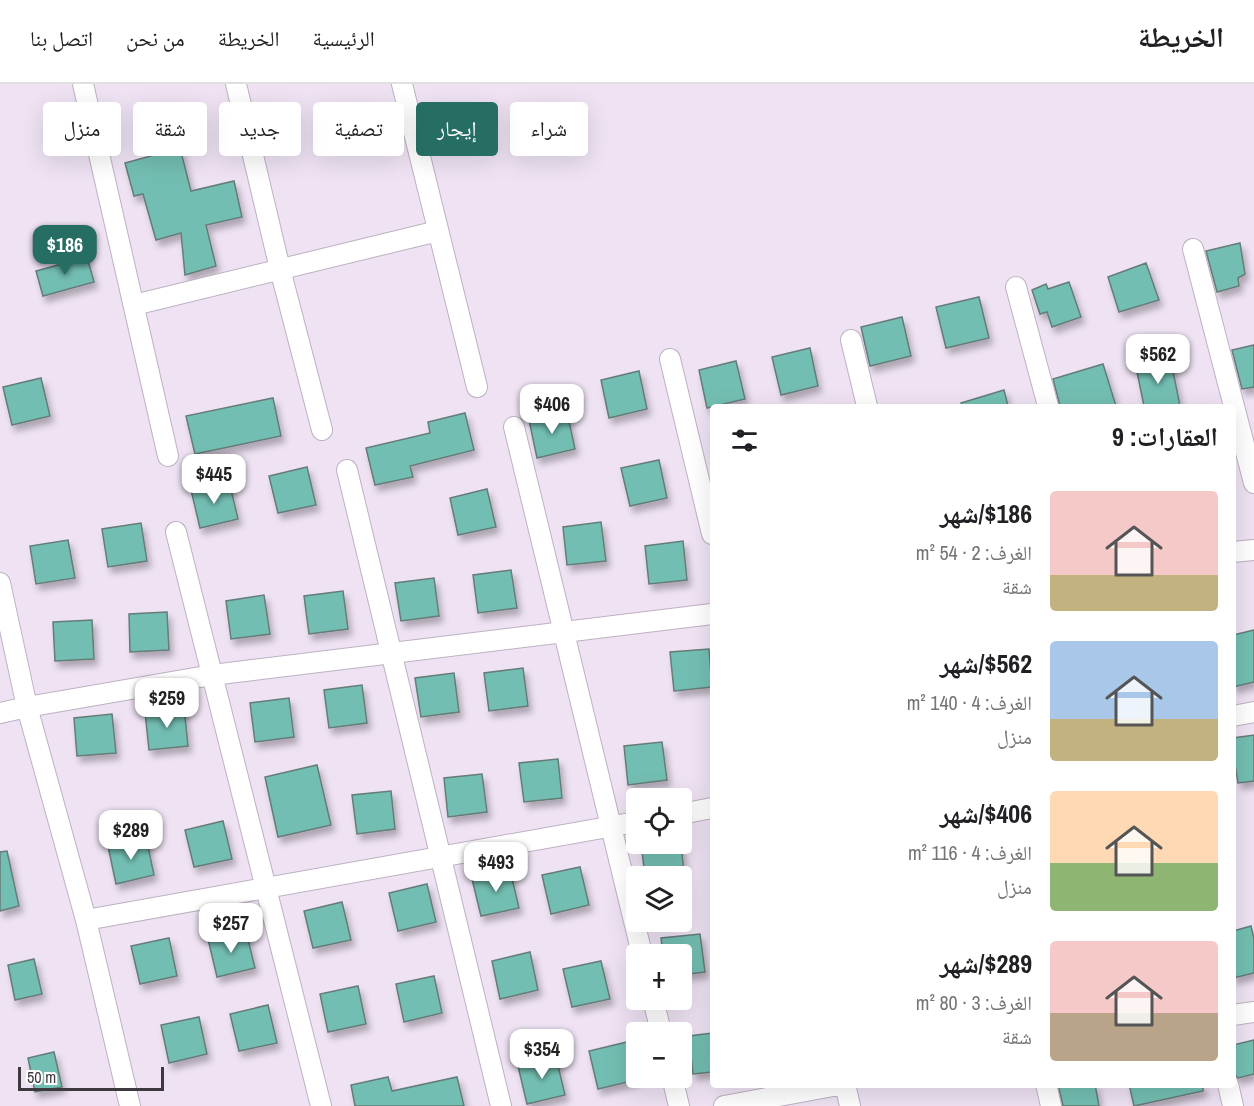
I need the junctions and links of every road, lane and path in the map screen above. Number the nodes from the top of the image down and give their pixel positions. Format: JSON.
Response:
{"nodes":[{"id":1,"x":83,"y":84,"type":"edge"},
{"id":2,"x":236,"y":84,"type":"edge"},
{"id":3,"x":402,"y":84,"type":"edge"},
{"id":4,"x":438,"y":231,"type":"junction"},
{"id":5,"x":1193,"y":249,"type":"dead end"},
{"id":6,"x":280,"y":268,"type":"junction"},
{"id":7,"x":1016,"y":287,"type":"dead end"},
{"id":8,"x":134,"y":305,"type":"junction"},
{"id":9,"x":851,"y":340,"type":"dead end"},
{"id":10,"x":670,"y":359,"type":"dead end"},
{"id":11,"x":477,"y":387,"type":"dead end"},
{"id":12,"x":867,"y":404,"type":"edge"},
{"id":13,"x":1047,"y":404,"type":"edge"},
{"id":14,"x":1233,"y":404,"type":"edge"},
{"id":15,"x":1236,"y":414,"type":"edge"},
{"id":16,"x":514,"y":427,"type":"dead end"},
{"id":17,"x":322,"y":430,"type":"dead end"},
{"id":18,"x":168,"y":456,"type":"dead end"},
{"id":19,"x":347,"y":470,"type":"dead end"},
{"id":20,"x":1254,"y":483,"type":"edge"},
{"id":21,"x":710,"y":526,"type":"edge"},
{"id":22,"x":176,"y":532,"type":"dead end"},
{"id":23,"x":1254,"y":550,"type":"edge"},
{"id":24,"x":1236,"y":552,"type":"edge"},
{"id":25,"x":0,"y":583,"type":"edge"},
{"id":26,"x":710,"y":614,"type":"edge"},
{"id":27,"x":564,"y":632,"type":"junction"},
{"id":28,"x":392,"y":653,"type":"junction"},
{"id":29,"x":212,"y":675,"type":"junction"},
{"id":30,"x":27,"y":706,"type":"junction"},
{"id":31,"x":1254,"y":712,"type":"edge"},
{"id":32,"x":0,"y":713,"type":"edge"},
{"id":33,"x":1236,"y":715,"type":"edge"},
{"id":34,"x":710,"y":808,"type":"edge"},
{"id":35,"x":692,"y":812,"type":"edge"},
{"id":36,"x":626,"y":824,"type":"edge"},
{"id":37,"x":611,"y":826,"type":"junction"},
{"id":38,"x":441,"y":857,"type":"junction"},
{"id":39,"x":266,"y":888,"type":"junction"},
{"id":40,"x":86,"y":920,"type":"junction"},
{"id":41,"x":640,"y":944,"type":"edge"},
{"id":42,"x":1254,"y":1012,"type":"edge"},
{"id":43,"x":1236,"y":1015,"type":"edge"},
{"id":44,"x":675,"y":1088,"type":"edge"},
{"id":45,"x":823,"y":1088,"type":"edge"},
{"id":46,"x":846,"y":1088,"type":"edge"},
{"id":47,"x":1047,"y":1088,"type":"edge"},
{"id":48,"x":1229,"y":1088,"type":"edge"},
{"id":49,"x":130,"y":1106,"type":"edge"},
{"id":50,"x":321,"y":1106,"type":"edge"},
{"id":51,"x":501,"y":1106,"type":"edge"},
{"id":52,"x":679,"y":1106,"type":"edge"},
{"id":53,"x":724,"y":1106,"type":"edge"},
{"id":54,"x":850,"y":1106,"type":"edge"},
{"id":55,"x":1051,"y":1106,"type":"edge"},
{"id":56,"x":1233,"y":1106,"type":"edge"}],
"edges":[{"from":1,"to":8,"type":"street"},
{"from":2,"to":6,"type":"street"},
{"from":3,"to":4,"type":"street"},
{"from":4,"to":6,"type":"street"},
{"from":4,"to":11,"type":"street"},
{"from":5,"to":14,"type":"street"},
{"from":6,"to":8,"type":"street"},
{"from":6,"to":17,"type":"street"},
{"from":7,"to":13,"type":"street"},
{"from":8,"to":18,"type":"street"},
{"from":9,"to":12,"type":"street"},
{"from":10,"to":21,"type":"street"},
{"from":15,"to":20,"type":"street"},
{"from":16,"to":27,"type":"street"},
{"from":19,"to":28,"type":"street"},
{"from":22,"to":29,"type":"street"},
{"from":23,"to":24,"type":"street"},
{"from":25,"to":30,"type":"street"},
{"from":26,"to":27,"type":"street"},
{"from":27,"to":28,"type":"street"},
{"from":27,"to":37,"type":"street"},
{"from":28,"to":29,"type":"street"},
{"from":28,"to":38,"type":"street"},
{"from":29,"to":30,"type":"street"},
{"from":29,"to":39,"type":"street"},
{"from":30,"to":32,"type":"street"},
{"from":30,"to":40,"type":"street"},
{"from":31,"to":33,"type":"street"},
{"from":34,"to":35,"type":"street"},
{"from":36,"to":37,"type":"street"},
{"from":37,"to":38,"type":"street"},
{"from":37,"to":41,"type":"street"},
{"from":38,"to":39,"type":"street"},
{"from":38,"to":51,"type":"street"},
{"from":39,"to":40,"type":"street"},
{"from":39,"to":50,"type":"street"},
{"from":40,"to":49,"type":"street"},
{"from":42,"to":43,"type":"street"},
{"from":44,"to":52,"type":"street"},
{"from":45,"to":53,"type":"street"},
{"from":46,"to":54,"type":"street"},
{"from":47,"to":55,"type":"street"},
{"from":48,"to":56,"type":"street"}]}
